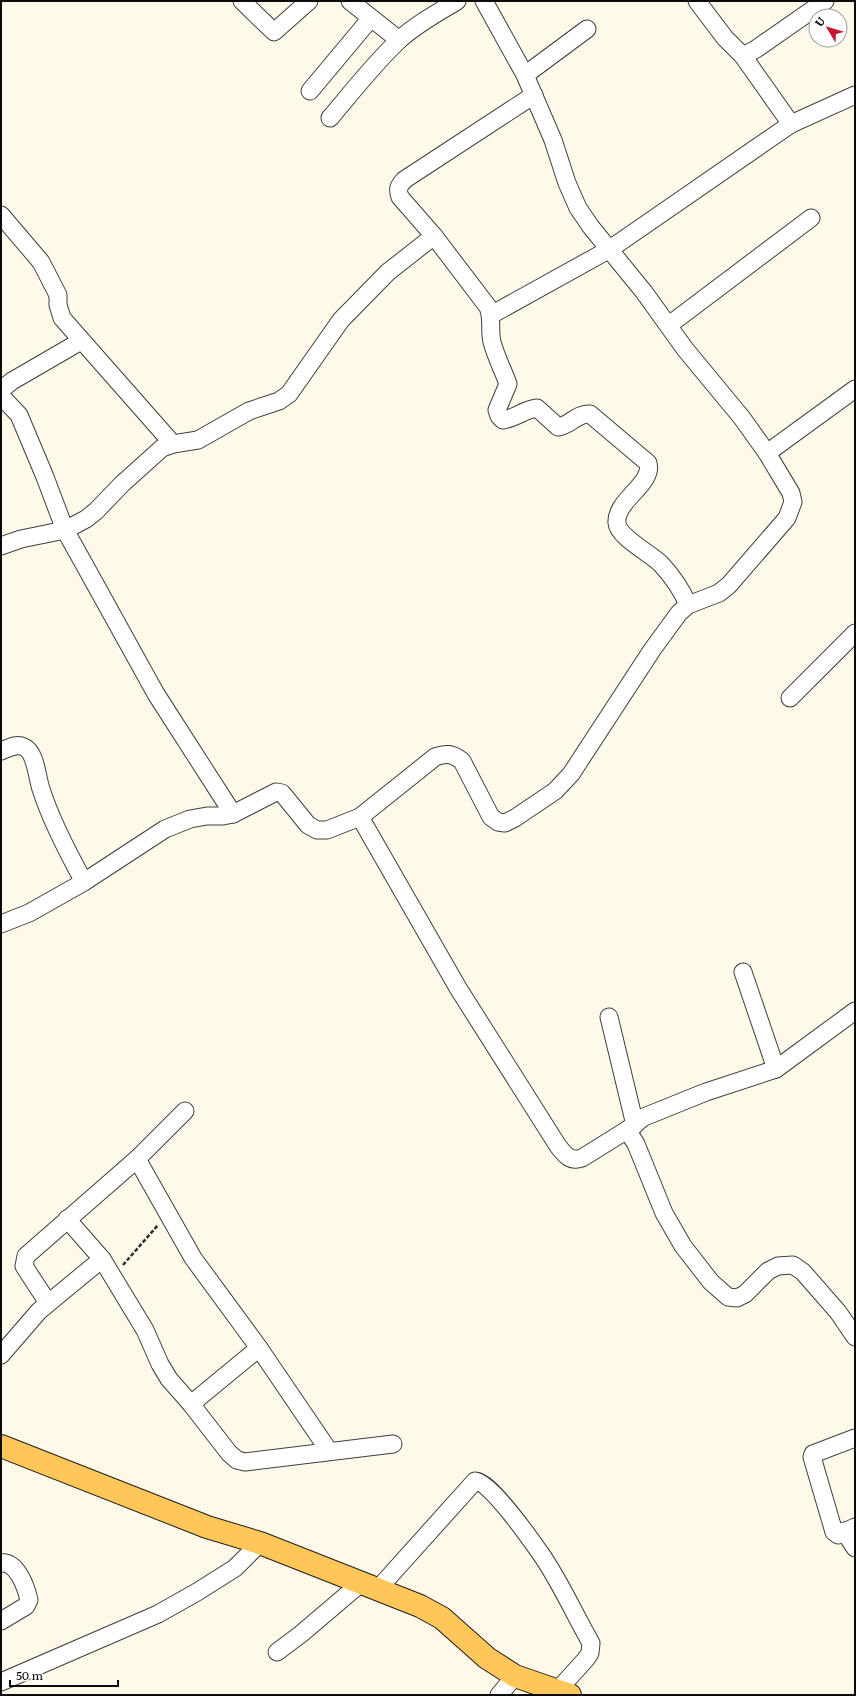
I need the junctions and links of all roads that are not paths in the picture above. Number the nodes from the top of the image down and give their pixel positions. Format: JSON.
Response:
{"nodes":[{"id":1,"x":242,"y":1,"type":"edge"},
{"id":2,"x":309,"y":1,"type":"edge"},
{"id":3,"x":350,"y":1,"type":"edge"},
{"id":4,"x":457,"y":1,"type":"edge"},
{"id":5,"x":484,"y":1,"type":"edge"},
{"id":6,"x":698,"y":1,"type":"edge"},
{"id":7,"x":825,"y":1,"type":"edge"},
{"id":8,"x":371,"y":18,"type":"junction"},
{"id":9,"x":587,"y":29,"type":"dead end"},
{"id":10,"x":399,"y":40,"type":"junction"},
{"id":11,"x":743,"y":56,"type":"junction"},
{"id":12,"x":525,"y":75,"type":"junction"},
{"id":13,"x":310,"y":91,"type":"dead end"},
{"id":14,"x":534,"y":95,"type":"junction"},
{"id":15,"x":855,"y":96,"type":"edge"},
{"id":16,"x":330,"y":118,"type":"dead end"},
{"id":17,"x":791,"y":124,"type":"junction"},
{"id":18,"x":1,"y":215,"type":"edge"},
{"id":19,"x":811,"y":218,"type":"dead end"},
{"id":20,"x":434,"y":236,"type":"junction"},
{"id":21,"x":610,"y":249,"type":"junction"},
{"id":22,"x":491,"y":315,"type":"junction"},
{"id":23,"x":669,"y":325,"type":"junction"},
{"id":24,"x":81,"y":341,"type":"junction"},
{"id":25,"x":855,"y":389,"type":"edge"},
{"id":26,"x":1,"y":390,"type":"edge"},
{"id":27,"x":1,"y":396,"type":"edge"},
{"id":28,"x":173,"y":444,"type":"junction"},
{"id":29,"x":767,"y":453,"type":"junction"},
{"id":30,"x":65,"y":530,"type":"junction"},
{"id":31,"x":1,"y":546,"type":"edge"},
{"id":32,"x":688,"y":605,"type":"junction"},
{"id":33,"x":855,"y":633,"type":"edge"},
{"id":34,"x":790,"y":698,"type":"dead end"},
{"id":35,"x":1,"y":751,"type":"edge"},
{"id":36,"x":233,"y":814,"type":"junction"},
{"id":37,"x":360,"y":816,"type":"junction"},
{"id":38,"x":84,"y":882,"type":"junction"},
{"id":39,"x":1,"y":924,"type":"edge"},
{"id":40,"x":743,"y":972,"type":"dead end"},
{"id":41,"x":855,"y":1011,"type":"edge"},
{"id":42,"x":609,"y":1018,"type":"dead end"},
{"id":43,"x":776,"y":1069,"type":"junction"},
{"id":44,"x":185,"y":1111,"type":"dead end"},
{"id":45,"x":631,"y":1128,"type":"junction"},
{"id":46,"x":137,"y":1160,"type":"junction"},
{"id":47,"x":67,"y":1219,"type":"junction"},
{"id":48,"x":102,"y":1259,"type":"junction"},
{"id":49,"x":48,"y":1303,"type":"junction"},
{"id":50,"x":855,"y":1337,"type":"edge"},
{"id":51,"x":259,"y":1348,"type":"junction"},
{"id":52,"x":1,"y":1355,"type":"edge"},
{"id":53,"x":191,"y":1404,"type":"junction"},
{"id":54,"x":855,"y":1438,"type":"edge"},
{"id":55,"x":393,"y":1444,"type":"dead end"},
{"id":56,"x":1,"y":1446,"type":"edge"},
{"id":57,"x":329,"y":1451,"type":"junction"},
{"id":58,"x":850,"y":1529,"type":"edge"},
{"id":59,"x":260,"y":1543,"type":"junction"},
{"id":60,"x":855,"y":1548,"type":"edge"},
{"id":61,"x":1,"y":1563,"type":"edge"},
{"id":62,"x":369,"y":1586,"type":"junction"},
{"id":63,"x":1,"y":1621,"type":"edge"},
{"id":64,"x":277,"y":1652,"type":"dead end"},
{"id":65,"x":515,"y":1676,"type":"junction"},
{"id":66,"x":4,"y":1689,"type":"edge"},
{"id":67,"x":564,"y":1693,"type":"edge"},
{"id":68,"x":499,"y":1695,"type":"edge"}],
"edges":[{"from":1,"to":2,"type":"street"},
{"from":3,"to":8,"type":"street"},
{"from":4,"to":10,"type":"street"},
{"from":5,"to":12,"type":"street"},
{"from":6,"to":11,"type":"street"},
{"from":7,"to":11,"type":"street"},
{"from":8,"to":10,"type":"street"},
{"from":8,"to":13,"type":"street"},
{"from":9,"to":12,"type":"street"},
{"from":10,"to":16,"type":"street"},
{"from":11,"to":17,"type":"street"},
{"from":12,"to":14,"type":"street"},
{"from":14,"to":20,"type":"street"},
{"from":14,"to":21,"type":"street"},
{"from":15,"to":17,"type":"street"},
{"from":17,"to":21,"type":"street"},
{"from":18,"to":24,"type":"street"},
{"from":19,"to":23,"type":"street"},
{"from":20,"to":22,"type":"street"},
{"from":20,"to":28,"type":"street"},
{"from":21,"to":22,"type":"street"},
{"from":21,"to":23,"type":"street"},
{"from":22,"to":32,"type":"street"},
{"from":23,"to":29,"type":"street"},
{"from":24,"to":26,"type":"street"},
{"from":24,"to":28,"type":"street"},
{"from":25,"to":29,"type":"street"},
{"from":27,"to":30,"type":"street"},
{"from":28,"to":30,"type":"street"},
{"from":29,"to":32,"type":"street"},
{"from":30,"to":31,"type":"street"},
{"from":30,"to":36,"type":"street"},
{"from":32,"to":37,"type":"street"},
{"from":33,"to":34,"type":"street"},
{"from":35,"to":38,"type":"street"},
{"from":36,"to":37,"type":"street"},
{"from":36,"to":38,"type":"street"},
{"from":37,"to":45,"type":"street"},
{"from":38,"to":39,"type":"street"},
{"from":40,"to":43,"type":"street"},
{"from":41,"to":43,"type":"street"},
{"from":42,"to":45,"type":"street"},
{"from":43,"to":45,"type":"street"},
{"from":44,"to":46,"type":"street"},
{"from":45,"to":50,"type":"street"},
{"from":46,"to":47,"type":"street"},
{"from":46,"to":51,"type":"street"},
{"from":47,"to":48,"type":"street"},
{"from":47,"to":49,"type":"street"},
{"from":48,"to":49,"type":"street"},
{"from":48,"to":53,"type":"street"},
{"from":49,"to":52,"type":"street"},
{"from":51,"to":53,"type":"street"},
{"from":51,"to":57,"type":"street"},
{"from":53,"to":57,"type":"street"},
{"from":54,"to":58,"type":"street"},
{"from":55,"to":57,"type":"street"},
{"from":56,"to":59,"type":"main road"},
{"from":58,"to":60,"type":"street"},
{"from":59,"to":62,"type":"main road"},
{"from":59,"to":66,"type":"street"},
{"from":61,"to":63,"type":"street"},
{"from":62,"to":64,"type":"street"},
{"from":62,"to":65,"type":"main road"},
{"from":62,"to":67,"type":"street"},
{"from":65,"to":67,"type":"main road"},
{"from":65,"to":68,"type":"street"}]}
